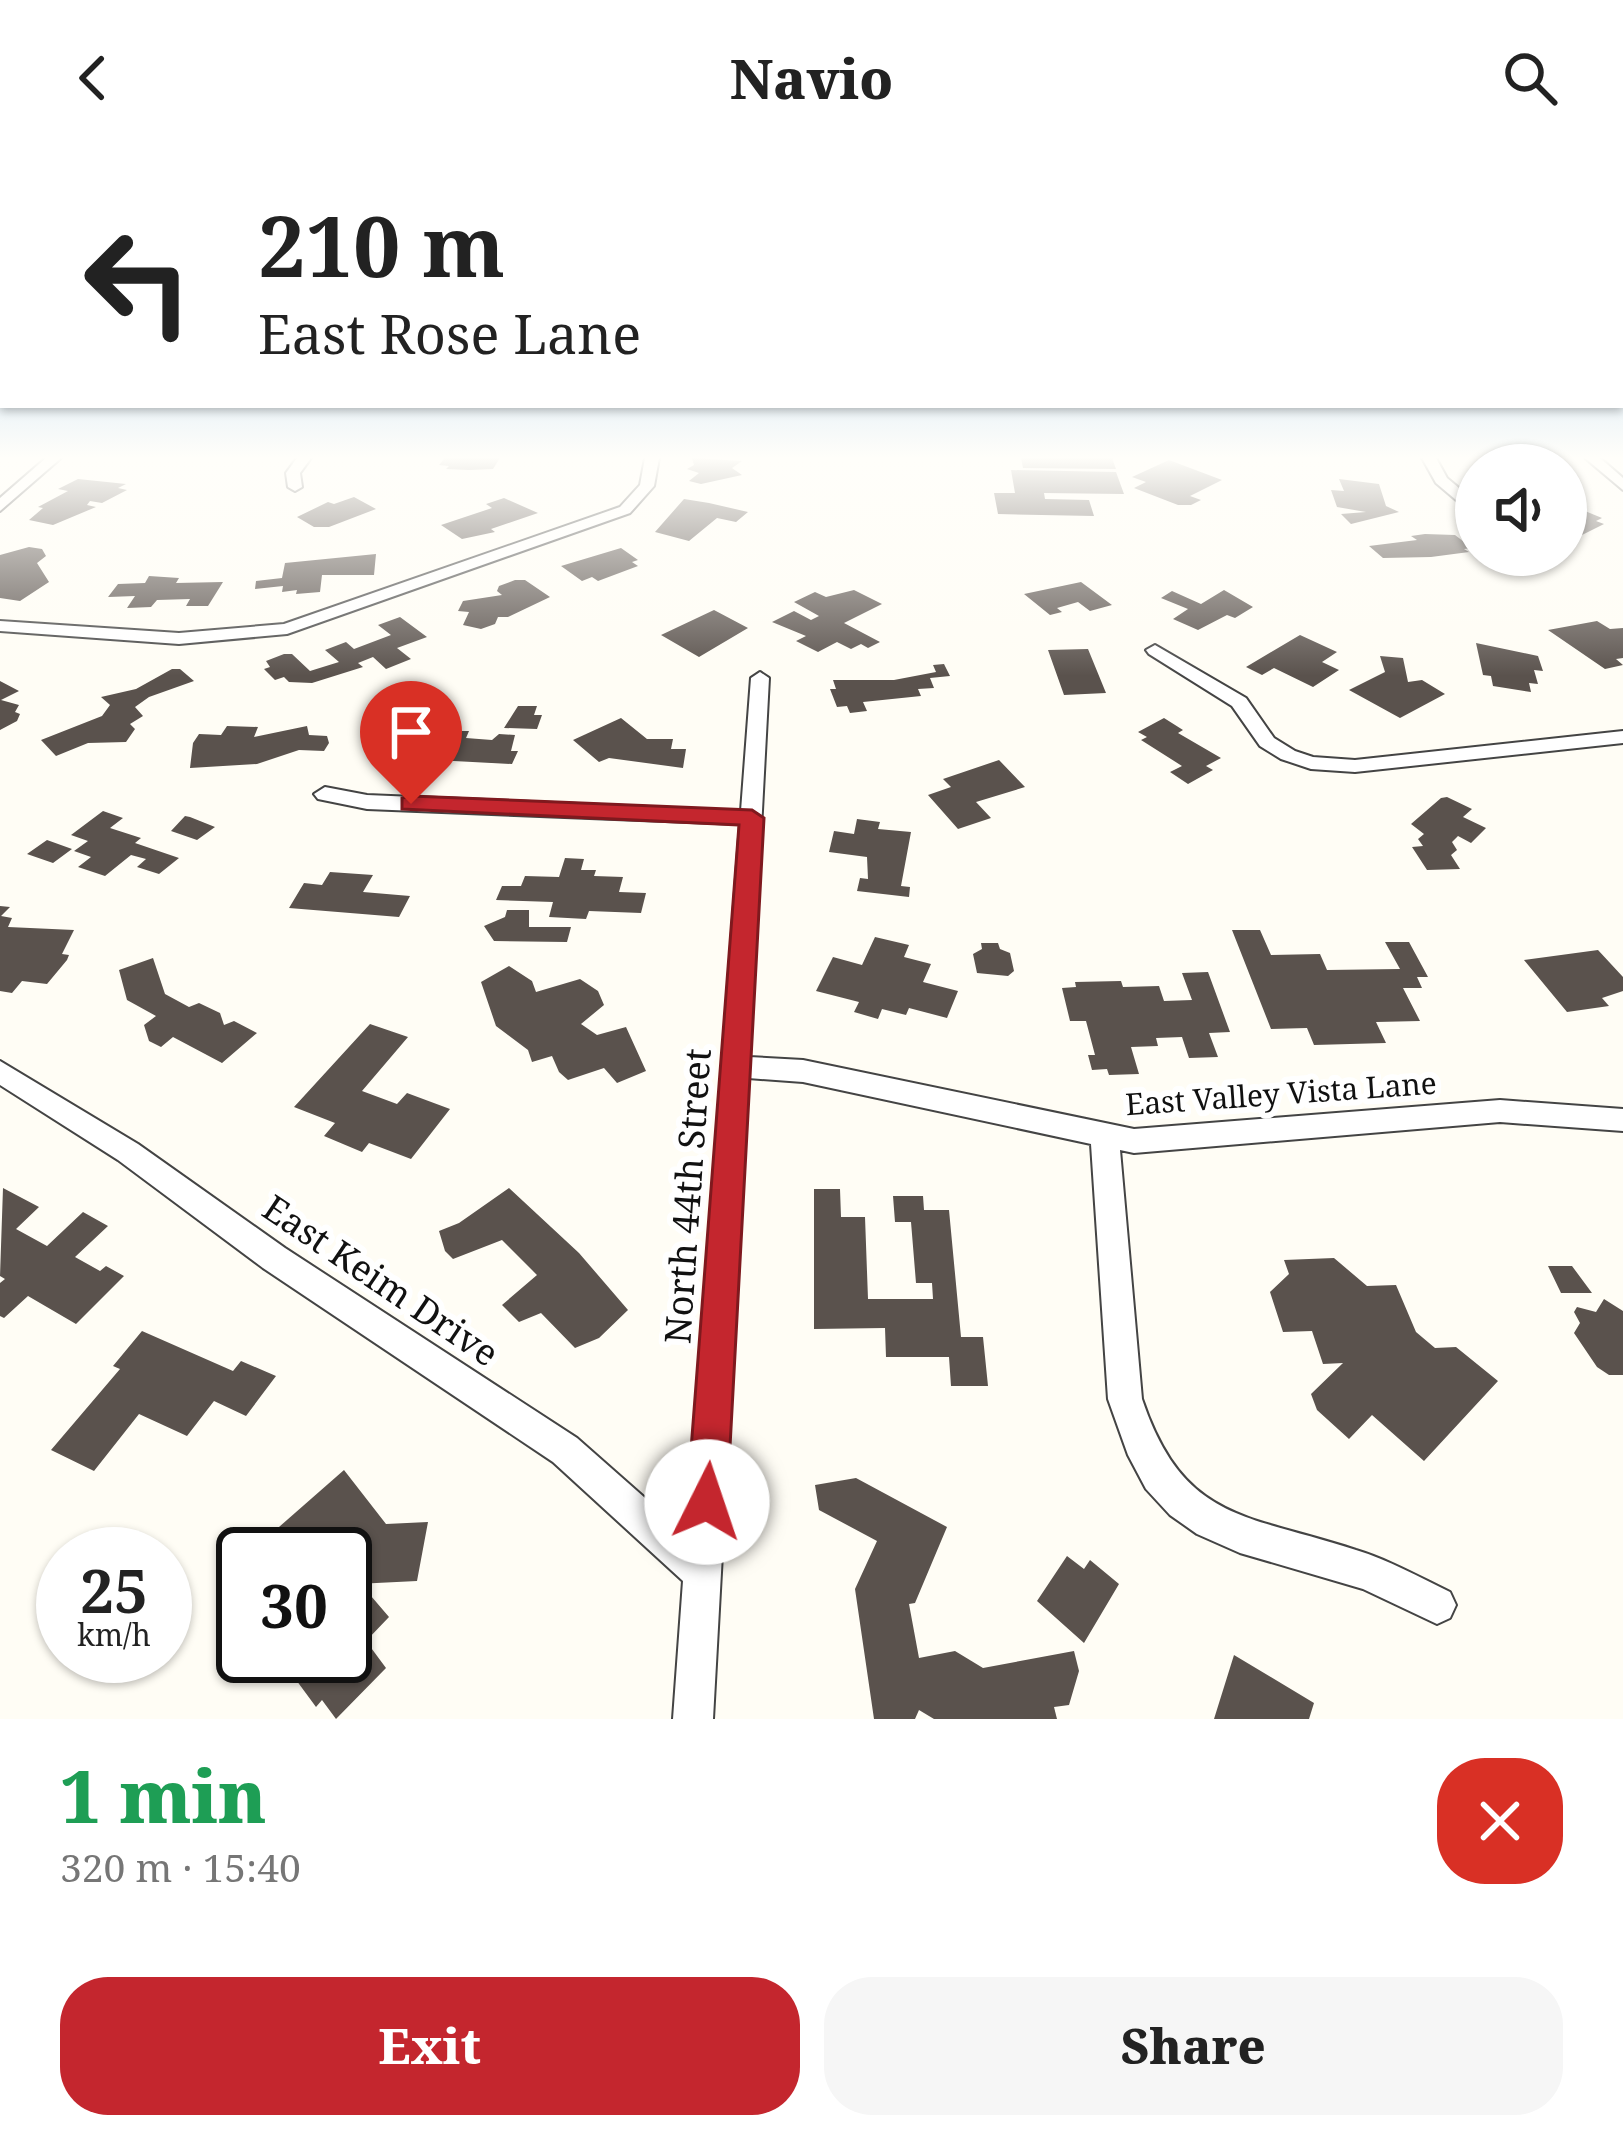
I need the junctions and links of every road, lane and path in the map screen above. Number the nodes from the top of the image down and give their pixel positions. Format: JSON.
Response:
{"nodes":[{"id":1,"x":565,"y":531,"type":"edge"},
{"id":2,"x":0,"y":626,"type":"edge"},
{"id":3,"x":1155,"y":650,"type":"dead end"},
{"id":4,"x":760,"y":678,"type":"dead end"},
{"id":5,"x":1623,"y":737,"type":"edge"},
{"id":6,"x":325,"y":794,"type":"dead end"},
{"id":7,"x":752,"y":818,"type":"junction"},
{"id":8,"x":736,"y":1066,"type":"junction"},
{"id":9,"x":0,"y":1072,"type":"edge"},
{"id":10,"x":1623,"y":1120,"type":"edge"},
{"id":11,"x":1105,"y":1138,"type":"junction"},
{"id":12,"x":702,"y":1573,"type":"junction"},
{"id":13,"x":1437,"y":1605,"type":"dead end"},
{"id":14,"x":693,"y":1719,"type":"edge"}],
"edges":[{"from":1,"to":2,"type":"street"},
{"from":3,"to":5,"type":"street"},
{"from":4,"to":7,"type":"street","name":"North 44th Street"},
{"from":6,"to":7,"type":"street"},
{"from":7,"to":8,"type":"street","name":"North 44th Street"},
{"from":8,"to":11,"type":"street","name":"East Valley Vista Lane"},
{"from":8,"to":12,"type":"street","name":"North 44th Street"},
{"from":9,"to":12,"type":"street","name":"East Keim Drive"},
{"from":10,"to":11,"type":"street","name":"East Valley Vista Lane"},
{"from":11,"to":13,"type":"street"},
{"from":12,"to":14,"type":"street","name":"North 44th Street"}]}
